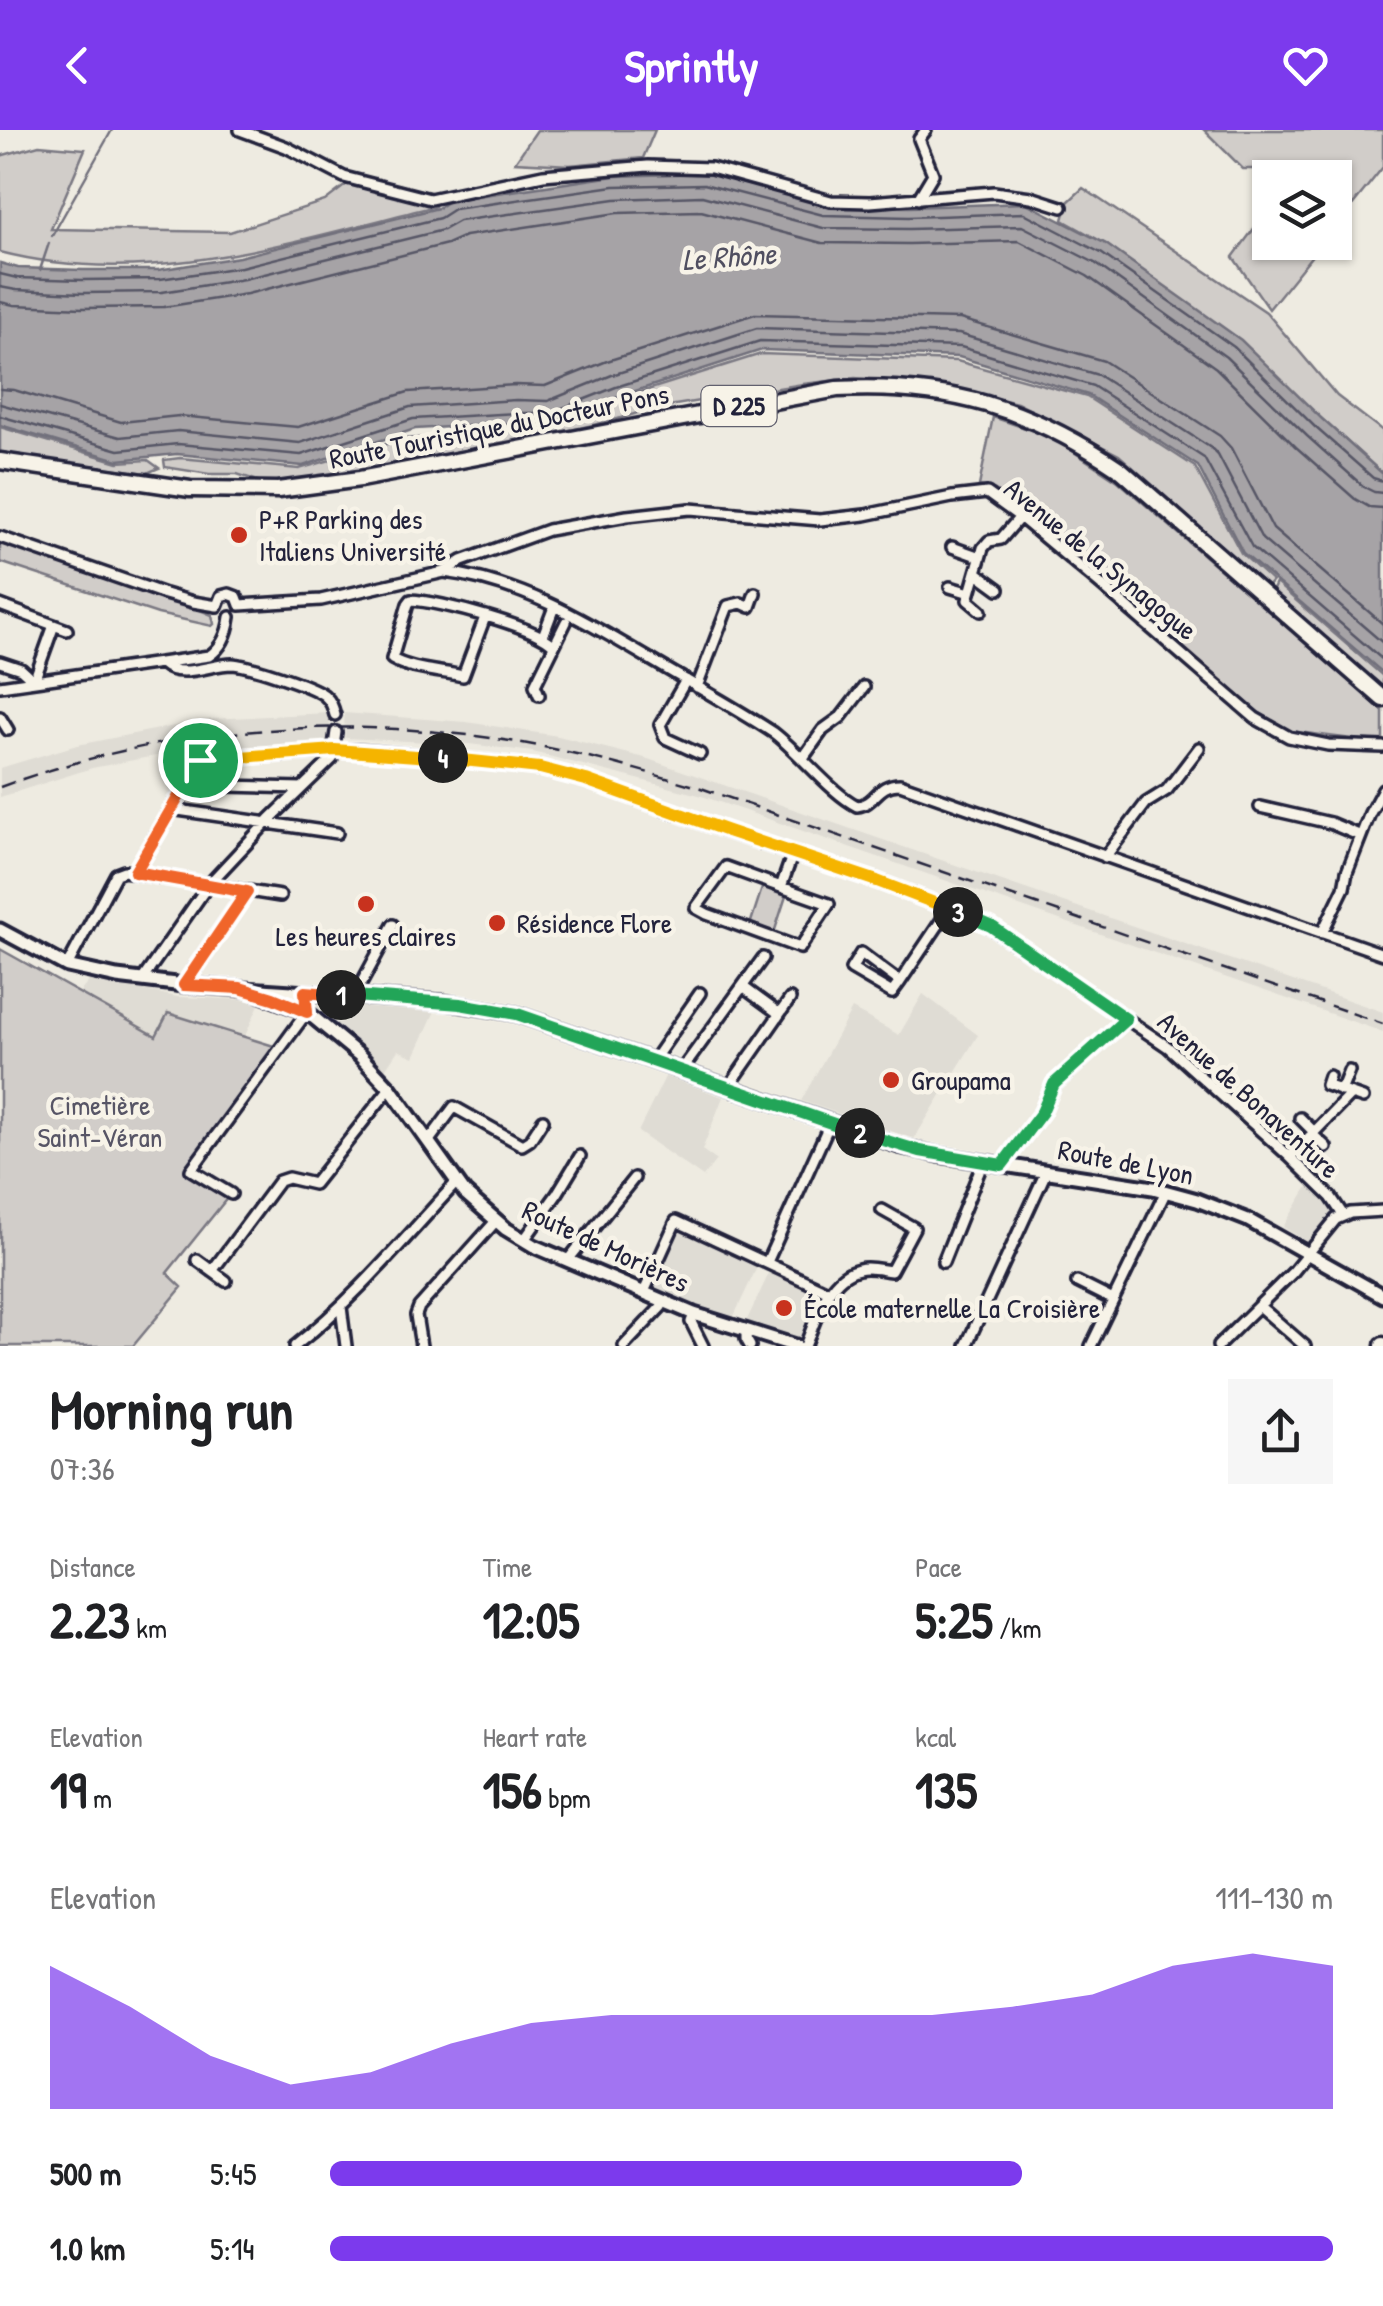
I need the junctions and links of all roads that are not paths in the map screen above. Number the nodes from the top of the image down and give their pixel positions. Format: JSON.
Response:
{"nodes":[{"id":1,"x":240,"y":130,"type":"edge"},
{"id":2,"x":926,"y":130,"type":"edge"},
{"id":3,"x":918,"y":199,"type":"junction"},
{"id":4,"x":1062,"y":206,"type":"dead end"},
{"id":5,"x":0,"y":462,"type":"edge"},
{"id":6,"x":1020,"y":517,"type":"junction"},
{"id":7,"x":0,"y":537,"type":"edge"},
{"id":8,"x":952,"y":547,"type":"dead end"},
{"id":9,"x":980,"y":557,"type":"junction"},
{"id":10,"x":444,"y":572,"type":"junction"},
{"id":11,"x":977,"y":573,"type":"junction"},
{"id":12,"x":950,"y":587,"type":"dead end"},
{"id":13,"x":999,"y":589,"type":"dead end"},
{"id":14,"x":755,"y":593,"type":"dead end"},
{"id":15,"x":970,"y":594,"type":"junction"},
{"id":16,"x":0,"y":605,"type":"edge"},
{"id":17,"x":217,"y":606,"type":"junction"},
{"id":18,"x":240,"y":606,"type":"junction"},
{"id":19,"x":554,"y":606,"type":"junction"},
{"id":20,"x":982,"y":611,"type":"dead end"},
{"id":21,"x":230,"y":617,"type":"junction"},
{"id":22,"x":485,"y":617,"type":"junction"},
{"id":23,"x":566,"y":622,"type":"dead end"},
{"id":24,"x":54,"y":624,"type":"junction"},
{"id":25,"x":67,"y":630,"type":"dead end"},
{"id":26,"x":542,"y":636,"type":"junction"},
{"id":27,"x":554,"y":646,"type":"junction"},
{"id":28,"x":0,"y":662,"type":"edge"},
{"id":29,"x":162,"y":664,"type":"junction"},
{"id":30,"x":686,"y":680,"type":"junction"},
{"id":31,"x":34,"y":681,"type":"junction"},
{"id":32,"x":0,"y":686,"type":"edge"},
{"id":33,"x":698,"y":687,"type":"junction"},
{"id":34,"x":864,"y":687,"type":"dead end"},
{"id":35,"x":539,"y":695,"type":"dead end"},
{"id":36,"x":1383,"y":699,"type":"edge"},
{"id":37,"x":336,"y":715,"type":"dead end"},
{"id":38,"x":0,"y":717,"type":"edge"},
{"id":39,"x":8,"y":730,"type":"dead end"},
{"id":40,"x":336,"y":732,"type":"dead end"},
{"id":41,"x":1383,"y":747,"type":"edge"},
{"id":42,"x":1198,"y":748,"type":"dead end"},
{"id":43,"x":335,"y":750,"type":"junction"},
{"id":44,"x":700,"y":754,"type":"dead end"},
{"id":45,"x":803,"y":758,"type":"junction"},
{"id":46,"x":184,"y":785,"type":"junction"},
{"id":47,"x":302,"y":788,"type":"junction"},
{"id":48,"x":1383,"y":790,"type":"edge"},
{"id":49,"x":1260,"y":807,"type":"dead end"},
{"id":50,"x":171,"y":809,"type":"junction"},
{"id":51,"x":267,"y":823,"type":"junction"},
{"id":52,"x":336,"y":833,"type":"dead end"},
{"id":53,"x":1361,"y":836,"type":"junction"},
{"id":54,"x":793,"y":853,"type":"junction"},
{"id":55,"x":1105,"y":857,"type":"junction"},
{"id":56,"x":135,"y":872,"type":"junction"},
{"id":57,"x":209,"y":884,"type":"junction"},
{"id":58,"x":782,"y":887,"type":"junction"},
{"id":59,"x":247,"y":892,"type":"junction"},
{"id":60,"x":280,"y":896,"type":"dead end"},
{"id":61,"x":949,"y":909,"type":"junction"},
{"id":62,"x":393,"y":925,"type":"dead end"},
{"id":63,"x":0,"y":930,"type":"edge"},
{"id":64,"x":1322,"y":933,"type":"junction"},
{"id":65,"x":1383,"y":954,"type":"edge"},
{"id":66,"x":763,"y":958,"type":"dead end"},
{"id":67,"x":67,"y":966,"type":"junction"},
{"id":68,"x":142,"y":980,"type":"junction"},
{"id":69,"x":900,"y":982,"type":"junction"},
{"id":70,"x":184,"y":985,"type":"junction"},
{"id":71,"x":743,"y":987,"type":"junction"},
{"id":72,"x":240,"y":988,"type":"junction"},
{"id":73,"x":305,"y":992,"type":"junction"},
{"id":74,"x":700,"y":993,"type":"dead end"},
{"id":75,"x":355,"y":996,"type":"junction"},
{"id":76,"x":790,"y":1000,"type":"dead end"},
{"id":77,"x":307,"y":1012,"type":"junction"},
{"id":78,"x":777,"y":1012,"type":"dead end"},
{"id":79,"x":1126,"y":1019,"type":"junction"},
{"id":80,"x":653,"y":1061,"type":"junction"},
{"id":81,"x":681,"y":1071,"type":"junction"},
{"id":82,"x":1349,"y":1071,"type":"dead end"},
{"id":83,"x":1329,"y":1076,"type":"dead end"},
{"id":84,"x":390,"y":1088,"type":"junction"},
{"id":85,"x":728,"y":1088,"type":"junction"},
{"id":86,"x":1346,"y":1092,"type":"junction"},
{"id":87,"x":1363,"y":1098,"type":"dead end"},
{"id":88,"x":1300,"y":1118,"type":"dead end"},
{"id":89,"x":543,"y":1120,"type":"dead end"},
{"id":90,"x":830,"y":1124,"type":"junction"},
{"id":91,"x":1313,"y":1133,"type":"junction"},
{"id":92,"x":428,"y":1142,"type":"junction"},
{"id":93,"x":1326,"y":1148,"type":"dead end"},
{"id":94,"x":580,"y":1156,"type":"dead end"},
{"id":95,"x":1290,"y":1156,"type":"junction"},
{"id":96,"x":983,"y":1162,"type":"junction"},
{"id":97,"x":1002,"y":1165,"type":"junction"},
{"id":98,"x":1046,"y":1172,"type":"junction"},
{"id":99,"x":634,"y":1178,"type":"dead end"},
{"id":100,"x":456,"y":1183,"type":"junction"},
{"id":101,"x":1166,"y":1191,"type":"junction"},
{"id":102,"x":231,"y":1194,"type":"dead end"},
{"id":103,"x":882,"y":1210,"type":"dead end"},
{"id":104,"x":1383,"y":1211,"type":"edge"},
{"id":105,"x":1343,"y":1215,"type":"junction"},
{"id":106,"x":496,"y":1222,"type":"junction"},
{"id":107,"x":524,"y":1240,"type":"junction"},
{"id":108,"x":1308,"y":1254,"type":"junction"},
{"id":109,"x":198,"y":1260,"type":"dead end"},
{"id":110,"x":568,"y":1260,"type":"junction"},
{"id":111,"x":767,"y":1262,"type":"junction"},
{"id":112,"x":943,"y":1262,"type":"dead end"},
{"id":113,"x":212,"y":1270,"type":"junction"},
{"id":114,"x":226,"y":1281,"type":"dead end"},
{"id":115,"x":1077,"y":1282,"type":"dead end"},
{"id":116,"x":644,"y":1292,"type":"junction"},
{"id":117,"x":829,"y":1292,"type":"junction"},
{"id":118,"x":1383,"y":1296,"type":"edge"},
{"id":119,"x":1113,"y":1300,"type":"junction"},
{"id":120,"x":664,"y":1301,"type":"junction"},
{"id":121,"x":1260,"y":1306,"type":"junction"},
{"id":122,"x":342,"y":1307,"type":"junction"},
{"id":123,"x":694,"y":1314,"type":"junction"},
{"id":124,"x":746,"y":1332,"type":"junction"},
{"id":125,"x":295,"y":1346,"type":"edge"},
{"id":126,"x":346,"y":1346,"type":"edge"},
{"id":127,"x":422,"y":1346,"type":"edge"},
{"id":128,"x":624,"y":1346,"type":"edge"},
{"id":129,"x":703,"y":1346,"type":"edge"},
{"id":130,"x":750,"y":1346,"type":"edge"},
{"id":131,"x":796,"y":1346,"type":"edge"},
{"id":132,"x":805,"y":1346,"type":"edge"},
{"id":133,"x":966,"y":1346,"type":"edge"},
{"id":134,"x":1091,"y":1346,"type":"edge"},
{"id":135,"x":1218,"y":1346,"type":"edge"},
{"id":136,"x":1306,"y":1346,"type":"edge"}],
"edges":[{"from":1,"to":3,"type":"street"},
{"from":2,"to":3,"type":"street"},
{"from":3,"to":4,"type":"street"},
{"from":5,"to":36,"type":"highway","name":"Route Touristique du Docteur Pons","number":"D 225"},
{"from":6,"to":9,"type":"street"},
{"from":6,"to":10,"type":"street","name":"Avenue de la Synagogue"},
{"from":6,"to":41,"type":"street","name":"Avenue de la Synagogue"},
{"from":7,"to":17,"type":"street"},
{"from":8,"to":9,"type":"street"},
{"from":9,"to":11,"type":"street"},
{"from":10,"to":18,"type":"street","name":"Avenue de la Synagogue"},
{"from":10,"to":19,"type":"street"},
{"from":11,"to":13,"type":"street"},
{"from":11,"to":15,"type":"street"},
{"from":12,"to":15,"type":"street"},
{"from":14,"to":33,"type":"street"},
{"from":15,"to":20,"type":"street"},
{"from":16,"to":24,"type":"street"},
{"from":17,"to":18,"type":"street"},
{"from":17,"to":21,"type":"street"},
{"from":18,"to":21,"type":"street"},
{"from":19,"to":26,"type":"street"},
{"from":19,"to":30,"type":"street"},
{"from":21,"to":29,"type":"street"},
{"from":22,"to":22,"type":"street"},
{"from":22,"to":26,"type":"street"},
{"from":23,"to":27,"type":"street"},
{"from":24,"to":25,"type":"street"},
{"from":24,"to":31,"type":"street"},
{"from":26,"to":27,"type":"street"},
{"from":27,"to":35,"type":"street"},
{"from":28,"to":31,"type":"street"},
{"from":29,"to":31,"type":"street"},
{"from":29,"to":37,"type":"street"},
{"from":30,"to":33,"type":"street"},
{"from":30,"to":44,"type":"street"},
{"from":31,"to":32,"type":"street"},
{"from":33,"to":45,"type":"street"},
{"from":34,"to":45,"type":"street"},
{"from":38,"to":39,"type":"street"},
{"from":40,"to":43,"type":"street"},
{"from":42,"to":55,"type":"street"},
{"from":43,"to":46,"type":"street","name":"Avenue de Bonaventure"},
{"from":43,"to":47,"type":"street"},
{"from":43,"to":54,"type":"street","name":"Avenue de Bonaventure"},
{"from":45,"to":55,"type":"street"},
{"from":46,"to":47,"type":"street"},
{"from":46,"to":50,"type":"street"},
{"from":47,"to":51,"type":"street"},
{"from":48,"to":53,"type":"street"},
{"from":49,"to":53,"type":"street"},
{"from":50,"to":51,"type":"street"},
{"from":50,"to":56,"type":"street"},
{"from":51,"to":52,"type":"street"},
{"from":51,"to":57,"type":"street"},
{"from":53,"to":64,"type":"street"},
{"from":54,"to":58,"type":"street"},
{"from":54,"to":61,"type":"street","name":"Avenue de Bonaventure"},
{"from":55,"to":64,"type":"street"},
{"from":56,"to":57,"type":"street"},
{"from":56,"to":67,"type":"street"},
{"from":57,"to":59,"type":"street"},
{"from":57,"to":68,"type":"street"},
{"from":58,"to":58,"type":"street"},
{"from":59,"to":60,"type":"street"},
{"from":59,"to":70,"type":"street"},
{"from":61,"to":69,"type":"street"},
{"from":61,"to":79,"type":"street","name":"Avenue de Bonaventure"},
{"from":62,"to":75,"type":"street"},
{"from":63,"to":67,"type":"main road","name":"Route de Lyon"},
{"from":64,"to":65,"type":"street"},
{"from":66,"to":71,"type":"street"},
{"from":67,"to":68,"type":"main road","name":"Route de Lyon"},
{"from":68,"to":70,"type":"main road","name":"Route de Lyon"},
{"from":69,"to":69,"type":"street"},
{"from":70,"to":72,"type":"main road","name":"Route de Lyon"},
{"from":71,"to":78,"type":"street"},
{"from":71,"to":81,"type":"street"},
{"from":72,"to":73,"type":"main road","name":"Route de Lyon"},
{"from":72,"to":77,"type":"main road","name":"Route de Morières"},
{"from":73,"to":75,"type":"main road","name":"Route de Lyon"},
{"from":73,"to":77,"type":"main road"},
{"from":74,"to":80,"type":"street"},
{"from":75,"to":80,"type":"main road","name":"Route de Lyon"},
{"from":76,"to":85,"type":"street"},
{"from":77,"to":84,"type":"main road","name":"Route de Morières"},
{"from":77,"to":102,"type":"street"},
{"from":79,"to":95,"type":"street","name":"Avenue de Bonaventure"},
{"from":79,"to":97,"type":"street"},
{"from":80,"to":81,"type":"main road","name":"Route de Lyon"},
{"from":81,"to":85,"type":"main road","name":"Route de Lyon"},
{"from":82,"to":86,"type":"street"},
{"from":83,"to":86,"type":"street"},
{"from":84,"to":92,"type":"main road","name":"Route de Morières"},
{"from":84,"to":113,"type":"street"},
{"from":85,"to":90,"type":"main road","name":"Route de Lyon"},
{"from":86,"to":87,"type":"street"},
{"from":86,"to":91,"type":"street"},
{"from":88,"to":91,"type":"street"},
{"from":89,"to":92,"type":"street"},
{"from":90,"to":96,"type":"main road","name":"Route de Lyon"},
{"from":90,"to":111,"type":"street"},
{"from":91,"to":93,"type":"street"},
{"from":91,"to":95,"type":"street"},
{"from":92,"to":100,"type":"main road","name":"Route de Morières"},
{"from":94,"to":107,"type":"street"},
{"from":95,"to":105,"type":"street","name":"Avenue de Bonaventure"},
{"from":96,"to":97,"type":"main road","name":"Route de Lyon"},
{"from":96,"to":112,"type":"street"},
{"from":97,"to":98,"type":"main road","name":"Route de Lyon"},
{"from":98,"to":101,"type":"main road","name":"Route de Lyon"},
{"from":98,"to":133,"type":"street"},
{"from":99,"to":110,"type":"street"},
{"from":100,"to":106,"type":"main road","name":"Route de Morières"},
{"from":100,"to":122,"type":"street"},
{"from":101,"to":108,"type":"main road","name":"Route de Lyon"},
{"from":101,"to":119,"type":"street"},
{"from":103,"to":117,"type":"street"},
{"from":104,"to":105,"type":"street"},
{"from":105,"to":108,"type":"street"},
{"from":106,"to":107,"type":"main road","name":"Route de Morières"},
{"from":106,"to":127,"type":"street"},
{"from":107,"to":110,"type":"main road","name":"Route de Morières"},
{"from":108,"to":118,"type":"main road","name":"Route de Lyon"},
{"from":108,"to":121,"type":"street"},
{"from":109,"to":113,"type":"street"},
{"from":110,"to":116,"type":"main road","name":"Route de Morières"},
{"from":111,"to":116,"type":"street"},
{"from":111,"to":117,"type":"street"},
{"from":113,"to":114,"type":"street"},
{"from":115,"to":119,"type":"street"},
{"from":116,"to":120,"type":"main road","name":"Route de Morières"},
{"from":117,"to":132,"type":"street"},
{"from":119,"to":134,"type":"street"},
{"from":120,"to":123,"type":"main road","name":"Route de Morières"},
{"from":120,"to":128,"type":"street"},
{"from":121,"to":135,"type":"street"},
{"from":121,"to":136,"type":"street"},
{"from":122,"to":125,"type":"street"},
{"from":122,"to":126,"type":"street"},
{"from":123,"to":124,"type":"main road","name":"Route de Morières"},
{"from":123,"to":129,"type":"street"},
{"from":124,"to":130,"type":"street"},
{"from":124,"to":131,"type":"main road","name":"Route de Morières"}]}
